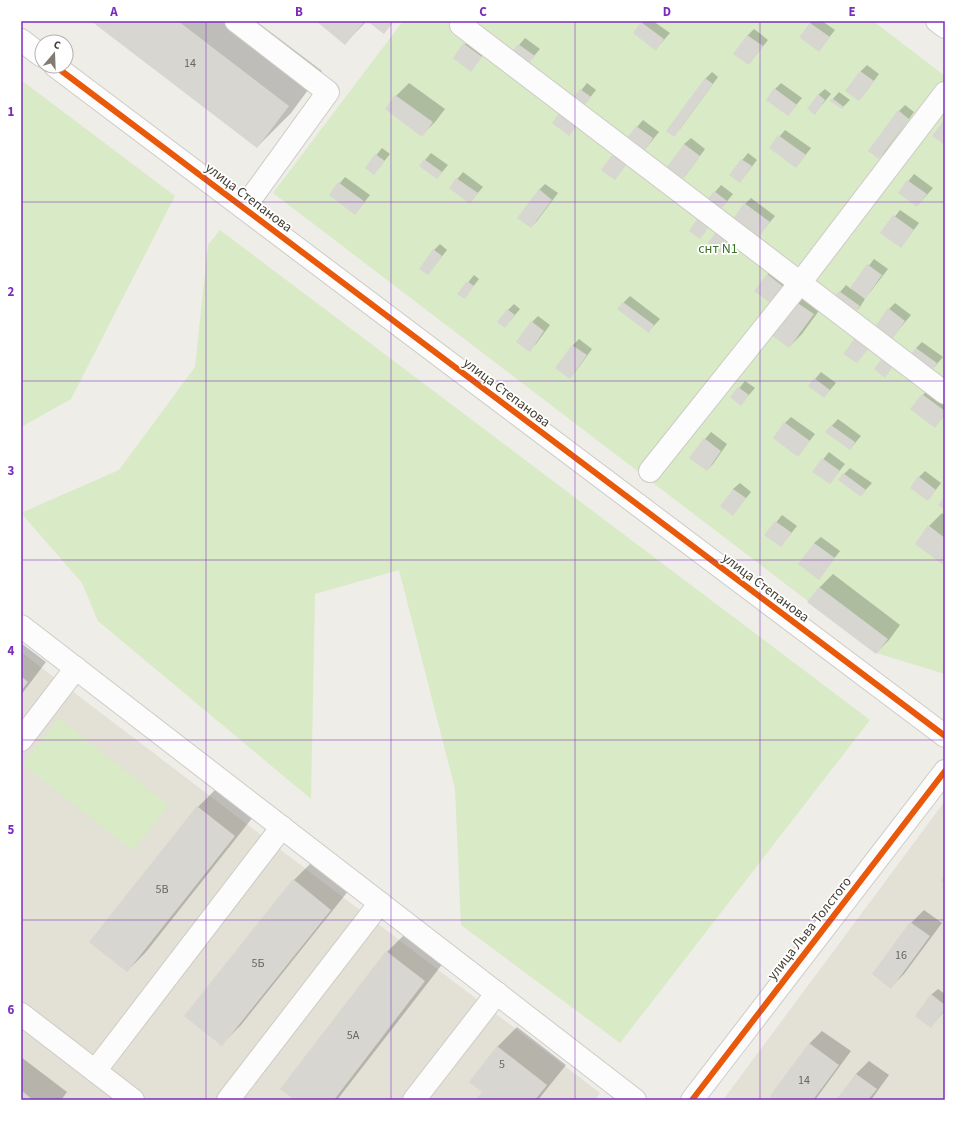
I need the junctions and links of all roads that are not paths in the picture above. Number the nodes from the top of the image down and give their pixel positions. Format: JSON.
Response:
{"nodes":[{"id":1,"x":236,"y":21,"type":"edge"},
{"id":2,"x":937,"y":21,"type":"edge"},
{"id":3,"x":461,"y":25,"type":"dead end"},
{"id":4,"x":945,"y":27,"type":"edge"},
{"id":5,"x":21,"y":40,"type":"edge"},
{"id":6,"x":34,"y":50,"type":"edge"},
{"id":7,"x":66,"y":74,"type":"edge"},
{"id":8,"x":945,"y":93,"type":"edge"},
{"id":9,"x":244,"y":208,"type":"junction"},
{"id":10,"x":800,"y":282,"type":"junction"},
{"id":11,"x":945,"y":393,"type":"edge"},
{"id":12,"x":650,"y":471,"type":"dead end"},
{"id":13,"x":21,"y":626,"type":"edge"},
{"id":14,"x":76,"y":668,"type":"junction"},
{"id":15,"x":945,"y":736,"type":"edge"},
{"id":16,"x":21,"y":740,"type":"edge"},
{"id":17,"x":945,"y":771,"type":"edge"},
{"id":18,"x":282,"y":828,"type":"junction"},
{"id":19,"x":380,"y":903,"type":"junction"},
{"id":20,"x":496,"y":993,"type":"junction"},
{"id":21,"x":21,"y":1014,"type":"edge"},
{"id":22,"x":95,"y":1071,"type":"junction"},
{"id":23,"x":133,"y":1100,"type":"edge"},
{"id":24,"x":228,"y":1100,"type":"edge"},
{"id":25,"x":414,"y":1100,"type":"edge"},
{"id":26,"x":635,"y":1100,"type":"edge"},
{"id":27,"x":692,"y":1100,"type":"edge"}],
"edges":[{"from":1,"to":9,"type":"street"},
{"from":2,"to":4,"type":"street"},
{"from":3,"to":10,"type":"street"},
{"from":5,"to":6,"type":"street"},
{"from":7,"to":9,"type":"street","name":"улица Степанова"},
{"from":8,"to":10,"type":"street"},
{"from":9,"to":15,"type":"street","name":"улица Степанова"},
{"from":10,"to":11,"type":"street"},
{"from":10,"to":12,"type":"street"},
{"from":13,"to":14,"type":"street"},
{"from":14,"to":16,"type":"street"},
{"from":14,"to":18,"type":"street"},
{"from":17,"to":27,"type":"street","name":"улица Льва Толстого"},
{"from":18,"to":19,"type":"street"},
{"from":18,"to":22,"type":"street"},
{"from":19,"to":20,"type":"street"},
{"from":19,"to":24,"type":"street"},
{"from":20,"to":25,"type":"street"},
{"from":20,"to":26,"type":"street"},
{"from":21,"to":22,"type":"street"},
{"from":22,"to":23,"type":"street"}]}
